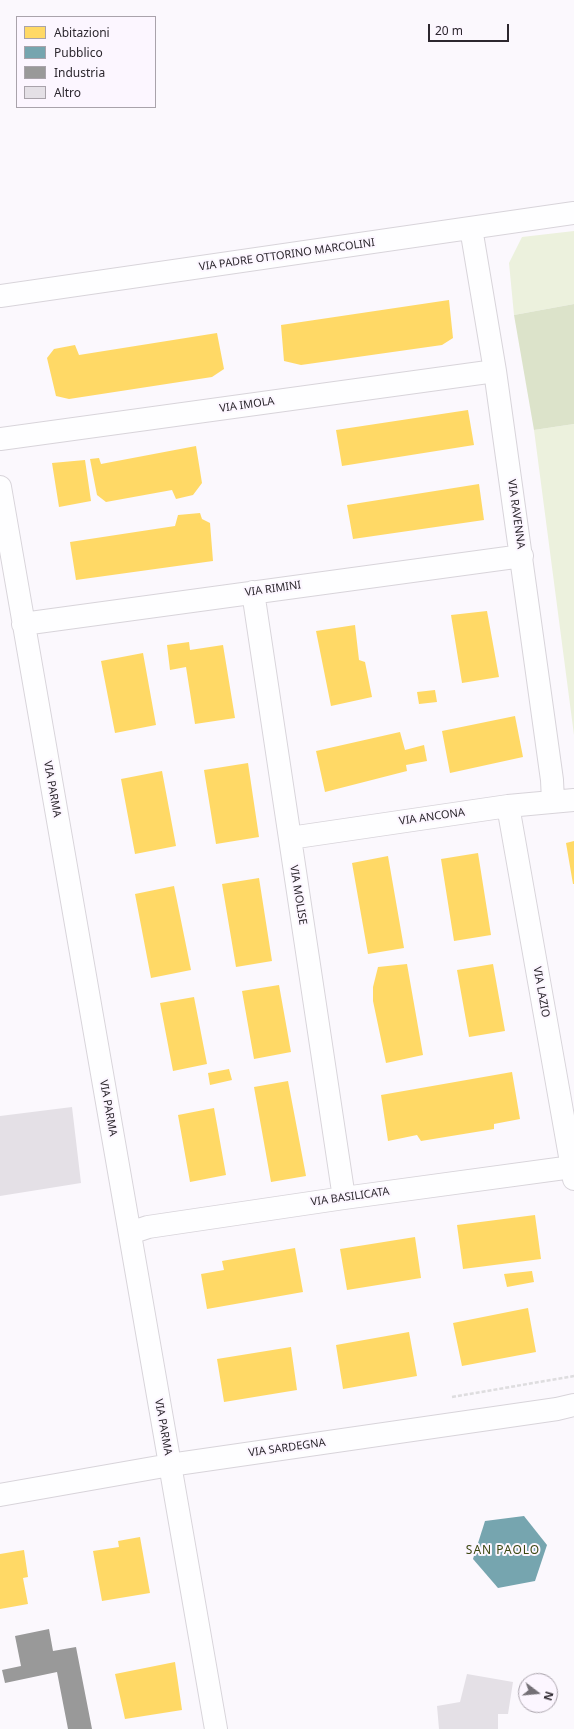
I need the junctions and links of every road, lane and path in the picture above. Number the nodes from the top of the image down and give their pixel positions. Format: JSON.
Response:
{"nodes":[{"id":1,"x":574,"y":213,"type":"edge"},
{"id":2,"x":471,"y":228,"type":"junction"},
{"id":3,"x":0,"y":296,"type":"edge"},
{"id":4,"x":495,"y":371,"type":"junction"},
{"id":5,"x":0,"y":439,"type":"edge"},
{"id":6,"x":0,"y":487,"type":"edge"},
{"id":7,"x":3,"y":526,"type":"edge"},
{"id":8,"x":522,"y":556,"type":"junction"},
{"id":9,"x":253,"y":592,"type":"junction"},
{"id":10,"x":23,"y":624,"type":"junction"},
{"id":11,"x":563,"y":800,"type":"edge"},
{"id":12,"x":508,"y":806,"type":"junction"},
{"id":13,"x":290,"y":838,"type":"junction"},
{"id":14,"x":573,"y":1172,"type":"edge"},
{"id":15,"x":344,"y":1198,"type":"junction"},
{"id":16,"x":130,"y":1233,"type":"junction"},
{"id":17,"x":574,"y":1405,"type":"edge"},
{"id":18,"x":170,"y":1465,"type":"junction"},
{"id":19,"x":0,"y":1495,"type":"edge"},
{"id":20,"x":216,"y":1729,"type":"edge"}],
"edges":[{"from":1,"to":2,"type":"street","name":"VIA PADRE OTTORINO MARCOLINI"},
{"from":2,"to":3,"type":"street","name":"VIA PADRE OTTORINO MARCOLINI"},
{"from":2,"to":4,"type":"street","name":"VIA RAVENNA"},
{"from":4,"to":5,"type":"street","name":"VIA IMOLA"},
{"from":4,"to":8,"type":"street","name":"VIA RAVENNA"},
{"from":6,"to":7,"type":"street","name":"VIA PARMA"},
{"from":7,"to":10,"type":"street","name":"VIA PARMA"},
{"from":8,"to":9,"type":"street","name":"VIA RIMINI"},
{"from":8,"to":11,"type":"street","name":"VIA RAVENNA"},
{"from":9,"to":10,"type":"street","name":"VIA RIMINI"},
{"from":9,"to":13,"type":"street","name":"VIA MOLISE"},
{"from":10,"to":16,"type":"street","name":"VIA PARMA"},
{"from":11,"to":12,"type":"street","name":"VIA ANCONA"},
{"from":12,"to":13,"type":"street","name":"VIA ANCONA"},
{"from":12,"to":14,"type":"street","name":"VIA LAZIO"},
{"from":13,"to":15,"type":"street","name":"VIA MOLISE"},
{"from":14,"to":15,"type":"street","name":"VIA BASILICATA"},
{"from":15,"to":16,"type":"street","name":"VIA BASILICATA"},
{"from":16,"to":18,"type":"street","name":"VIA PARMA"},
{"from":17,"to":18,"type":"street","name":"VIA SARDEGNA"},
{"from":18,"to":19,"type":"street","name":"VIA SARDEGNA"},
{"from":18,"to":20,"type":"street","name":"VIA PARMA"}]}
